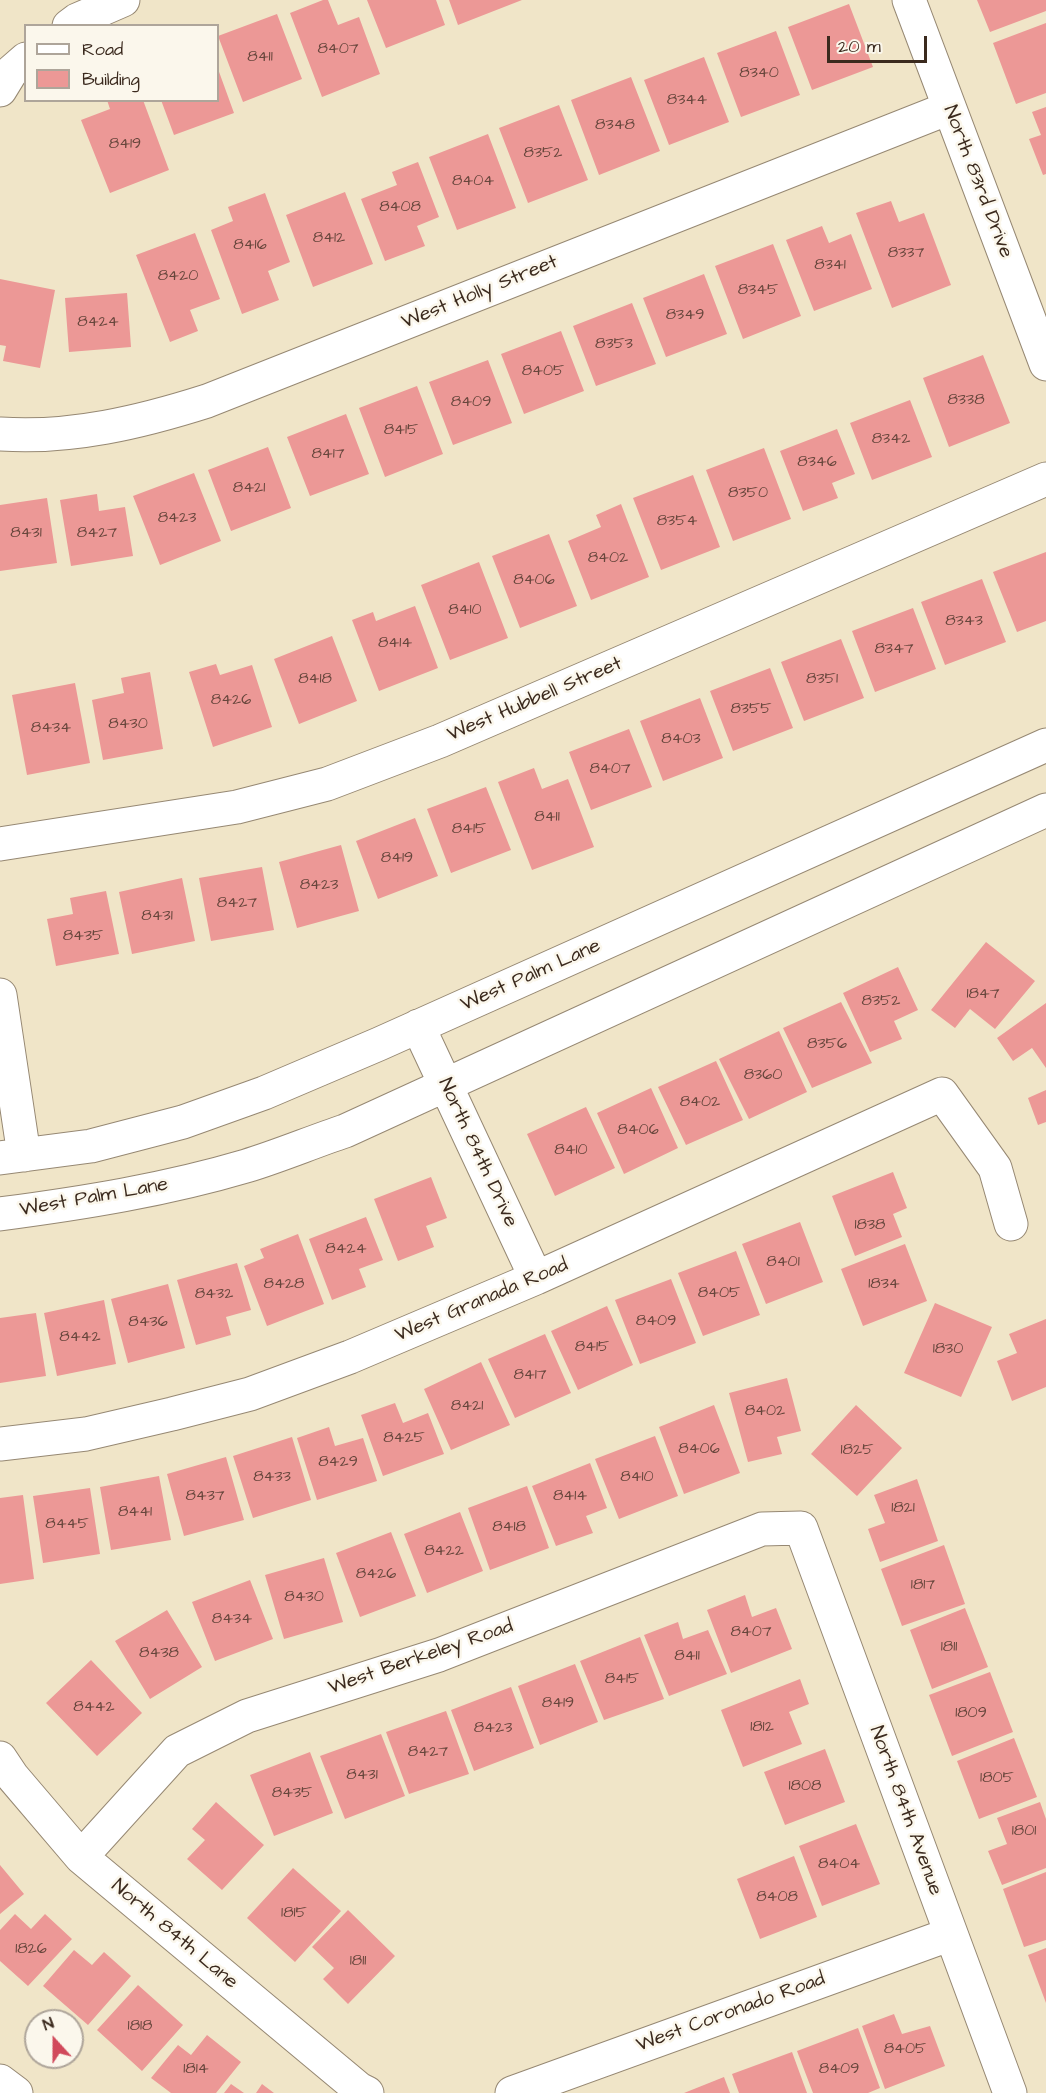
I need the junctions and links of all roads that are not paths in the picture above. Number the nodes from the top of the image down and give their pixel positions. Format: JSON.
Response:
{"nodes":[{"id":1,"x":123,"y":0,"type":"edge"},
{"id":2,"x":909,"y":0,"type":"edge"},
{"id":3,"x":72,"y":24,"type":"edge"},
{"id":4,"x":949,"y":108,"type":"junction"},
{"id":5,"x":1046,"y":364,"type":"edge"},
{"id":6,"x":0,"y":434,"type":"edge"},
{"id":7,"x":1046,"y":479,"type":"edge"},
{"id":8,"x":1046,"y":745,"type":"edge"},
{"id":9,"x":1046,"y":810,"type":"edge"},
{"id":10,"x":0,"y":844,"type":"edge"},
{"id":11,"x":0,"y":995,"type":"edge"},
{"id":12,"x":418,"y":1026,"type":"junction"},
{"id":13,"x":445,"y":1085,"type":"junction"},
{"id":14,"x":12,"y":1156,"type":"edge"},
{"id":15,"x":0,"y":1214,"type":"edge"},
{"id":16,"x":1011,"y":1224,"type":"dead end"},
{"id":17,"x":536,"y":1278,"type":"junction"},
{"id":18,"x":0,"y":1444,"type":"edge"},
{"id":19,"x":801,"y":1528,"type":"joint"},
{"id":20,"x":0,"y":1758,"type":"edge"},
{"id":21,"x":81,"y":1857,"type":"junction"},
{"id":22,"x":951,"y":1934,"type":"junction"},
{"id":23,"x":0,"y":2081,"type":"edge"},
{"id":24,"x":16,"y":2093,"type":"edge"},
{"id":25,"x":367,"y":2093,"type":"edge"},
{"id":26,"x":512,"y":2093,"type":"edge"},
{"id":27,"x":1010,"y":2093,"type":"edge"}],
"edges":[{"from":1,"to":3,"type":"street"},
{"from":2,"to":4,"type":"street","name":"North 83rd Drive"},
{"from":4,"to":5,"type":"street","name":"North 83rd Drive"},
{"from":4,"to":6,"type":"street","name":"West Holly Street"},
{"from":7,"to":10,"type":"street","name":"West Hubbell Street"},
{"from":8,"to":12,"type":"street","name":"West Palm Lane"},
{"from":9,"to":13,"type":"street","name":"West Palm Lane"},
{"from":11,"to":14,"type":"street"},
{"from":12,"to":13,"type":"street","name":"North 84th Drive"},
{"from":12,"to":14,"type":"street","name":"West Palm Lane"},
{"from":13,"to":15,"type":"street","name":"West Palm Lane"},
{"from":13,"to":17,"type":"street","name":"North 84th Drive"},
{"from":16,"to":17,"type":"street","name":"West Granada Road"},
{"from":17,"to":18,"type":"street","name":"West Granada Road"},
{"from":19,"to":21,"type":"street","name":"West Berkeley Road"},
{"from":19,"to":22,"type":"street","name":"North 84th Avenue"},
{"from":20,"to":21,"type":"street","name":"North 84th Lane"},
{"from":21,"to":25,"type":"street","name":"North 84th Lane"},
{"from":22,"to":26,"type":"street","name":"West Coronado Road"},
{"from":22,"to":27,"type":"street","name":"North 84th Avenue"},
{"from":23,"to":24,"type":"street"}]}
